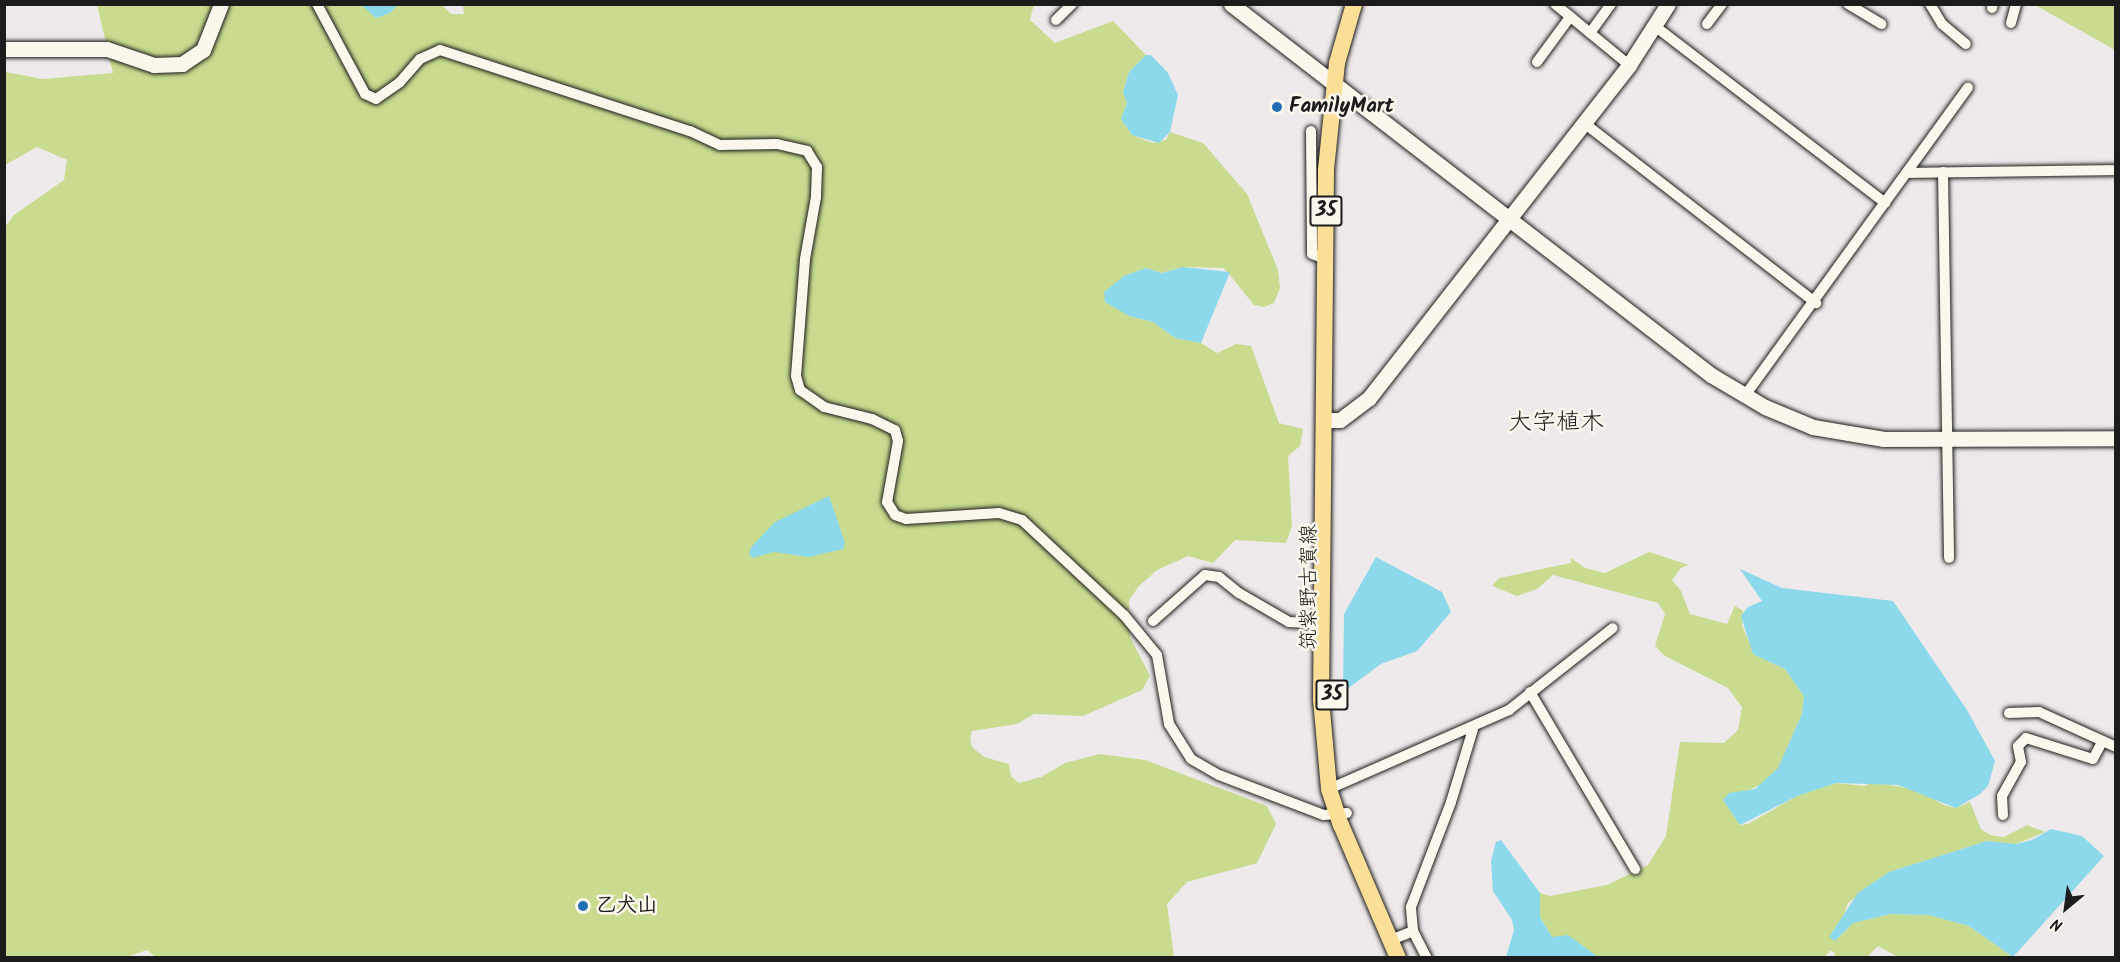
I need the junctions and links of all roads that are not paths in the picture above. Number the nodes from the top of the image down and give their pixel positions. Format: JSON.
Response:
{"nodes":[{"id":1,"x":221,"y":4,"type":"edge"},
{"id":2,"x":317,"y":4,"type":"edge"},
{"id":3,"x":1072,"y":4,"type":"edge"},
{"id":4,"x":1231,"y":4,"type":"edge"},
{"id":5,"x":1354,"y":4,"type":"edge"},
{"id":6,"x":1555,"y":4,"type":"edge"},
{"id":7,"x":1611,"y":4,"type":"edge"},
{"id":8,"x":1668,"y":4,"type":"edge"},
{"id":9,"x":1722,"y":4,"type":"edge"},
{"id":10,"x":1848,"y":4,"type":"edge"},
{"id":11,"x":1930,"y":4,"type":"edge"},
{"id":12,"x":2016,"y":4,"type":"edge"},
{"id":13,"x":1570,"y":17,"type":"junction"},
{"id":14,"x":1056,"y":20,"type":"dead end"},
{"id":15,"x":2011,"y":23,"type":"dead end"},
{"id":16,"x":1707,"y":24,"type":"dead end"},
{"id":17,"x":1881,"y":24,"type":"dead end"},
{"id":18,"x":1656,"y":27,"type":"junction"},
{"id":19,"x":1590,"y":33,"type":"junction"},
{"id":20,"x":1966,"y":44,"type":"dead end"},
{"id":21,"x":4,"y":49,"type":"edge"},
{"id":22,"x":1537,"y":62,"type":"dead end"},
{"id":23,"x":1629,"y":65,"type":"junction"},
{"id":24,"x":1334,"y":83,"type":"junction"},
{"id":25,"x":1968,"y":87,"type":"dead end"},
{"id":26,"x":1584,"y":123,"type":"junction"},
{"id":27,"x":1311,"y":131,"type":"dead end"},
{"id":28,"x":2115,"y":170,"type":"edge"},
{"id":29,"x":1943,"y":172,"type":"junction"},
{"id":30,"x":1907,"y":173,"type":"junction"},
{"id":31,"x":1885,"y":203,"type":"junction"},
{"id":32,"x":1510,"y":218,"type":"junction"},
{"id":33,"x":1326,"y":259,"type":"junction"},
{"id":34,"x":1816,"y":303,"type":"junction"},
{"id":35,"x":1744,"y":397,"type":"junction"},
{"id":36,"x":1324,"y":420,"type":"junction"},
{"id":37,"x":2115,"y":438,"type":"edge"},
{"id":38,"x":1946,"y":439,"type":"junction"},
{"id":39,"x":1949,"y":558,"type":"dead end"},
{"id":40,"x":1153,"y":621,"type":"dead end"},
{"id":41,"x":1322,"y":624,"type":"junction"},
{"id":42,"x":1613,"y":628,"type":"dead end"},
{"id":43,"x":1530,"y":692,"type":"junction"},
{"id":44,"x":2008,"y":713,"type":"dead end"},
{"id":45,"x":1473,"y":729,"type":"junction"},
{"id":46,"x":2102,"y":742,"type":"junction"},
{"id":47,"x":2115,"y":747,"type":"edge"},
{"id":48,"x":1334,"y":786,"type":"junction"},
{"id":49,"x":1342,"y":814,"type":"junction"},
{"id":50,"x":2003,"y":815,"type":"dead end"},
{"id":51,"x":1635,"y":869,"type":"dead end"},
{"id":52,"x":1401,"y":936,"type":"junction"},
{"id":53,"x":1398,"y":957,"type":"edge"},
{"id":54,"x":1409,"y":957,"type":"edge"},
{"id":55,"x":1427,"y":957,"type":"edge"}],
"edges":[{"from":1,"to":21,"type":"street"},
{"from":2,"to":49,"type":"street"},
{"from":3,"to":14,"type":"street"},
{"from":4,"to":24,"type":"street"},
{"from":5,"to":24,"type":"main road","name":"筑紫野古賀線","number":"35"},
{"from":6,"to":13,"type":"street"},
{"from":7,"to":19,"type":"street"},
{"from":8,"to":18,"type":"street"},
{"from":9,"to":16,"type":"street"},
{"from":10,"to":17,"type":"street"},
{"from":11,"to":20,"type":"street"},
{"from":12,"to":15,"type":"street"},
{"from":13,"to":19,"type":"street"},
{"from":13,"to":22,"type":"street"},
{"from":18,"to":23,"type":"street"},
{"from":18,"to":31,"type":"street"},
{"from":19,"to":23,"type":"street"},
{"from":23,"to":26,"type":"street"},
{"from":24,"to":32,"type":"street"},
{"from":24,"to":33,"type":"main road","name":"筑紫野古賀線","number":"35"},
{"from":25,"to":30,"type":"street"},
{"from":26,"to":32,"type":"street"},
{"from":26,"to":34,"type":"street"},
{"from":27,"to":33,"type":"street"},
{"from":28,"to":29,"type":"street"},
{"from":29,"to":30,"type":"street"},
{"from":29,"to":38,"type":"street"},
{"from":30,"to":31,"type":"street"},
{"from":31,"to":34,"type":"street"},
{"from":32,"to":35,"type":"street"},
{"from":32,"to":36,"type":"street"},
{"from":33,"to":36,"type":"main road","name":"筑紫野古賀線","number":"35"},
{"from":34,"to":35,"type":"street"},
{"from":35,"to":38,"type":"street"},
{"from":36,"to":41,"type":"main road","name":"筑紫野古賀線","number":"35"},
{"from":36,"to":48,"type":"main road","name":"筑紫野古賀線","number":"35"},
{"from":37,"to":38,"type":"street"},
{"from":38,"to":39,"type":"street"},
{"from":40,"to":41,"type":"street"},
{"from":41,"to":48,"type":"main road","name":"筑紫野古賀線","number":"35"},
{"from":42,"to":43,"type":"street"},
{"from":43,"to":45,"type":"street"},
{"from":43,"to":51,"type":"street"},
{"from":44,"to":46,"type":"street"},
{"from":45,"to":48,"type":"street"},
{"from":45,"to":52,"type":"street"},
{"from":46,"to":47,"type":"street"},
{"from":46,"to":50,"type":"street"},
{"from":48,"to":49,"type":"main road","name":"筑紫野古賀線","number":"35"},
{"from":49,"to":52,"type":"main road","name":"筑紫野古賀線","number":"35"},
{"from":52,"to":53,"type":"main road","name":"筑紫野古賀線","number":"35"},
{"from":52,"to":54,"type":"main road","name":"筑紫野古賀線","number":"35"},
{"from":52,"to":55,"type":"street"}]}
